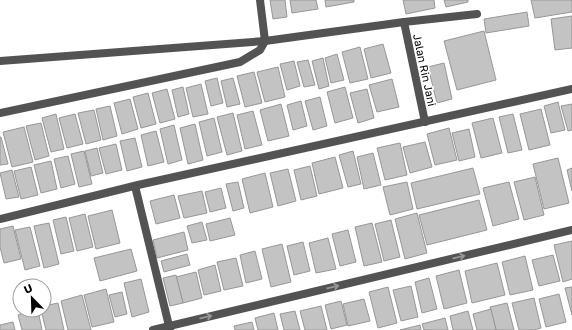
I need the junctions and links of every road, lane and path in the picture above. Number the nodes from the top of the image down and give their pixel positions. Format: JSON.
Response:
{"nodes":[{"id":1,"x":260,"y":0,"type":"edge"},
{"id":2,"x":478,"y":14,"type":"dead end"},
{"id":3,"x":404,"y":22,"type":"junction"},
{"id":4,"x":265,"y":41,"type":"junction"},
{"id":5,"x":0,"y":62,"type":"edge"},
{"id":6,"x":572,"y":89,"type":"edge"},
{"id":7,"x":0,"y":113,"type":"edge"},
{"id":8,"x":425,"y":122,"type":"junction"},
{"id":9,"x":135,"y":186,"type":"junction"},
{"id":10,"x":0,"y":219,"type":"edge"},
{"id":11,"x":572,"y":230,"type":"edge"},
{"id":12,"x":169,"y":328,"type":"edge"},
{"id":13,"x":153,"y":330,"type":"edge"}],
"edges":[{"from":1,"to":4,"type":"street"},
{"from":2,"to":3,"type":"street"},
{"from":3,"to":4,"type":"street"},
{"from":3,"to":8,"type":"street","name":"Jalan Rin Jani"},
{"from":4,"to":5,"type":"street"},
{"from":4,"to":7,"type":"street"},
{"from":6,"to":8,"type":"street"},
{"from":8,"to":9,"type":"street"},
{"from":9,"to":10,"type":"street"},
{"from":9,"to":12,"type":"street"},
{"from":12,"to":11,"type":"street","one_way":true},
{"from":12,"to":13,"type":"street"}]}
